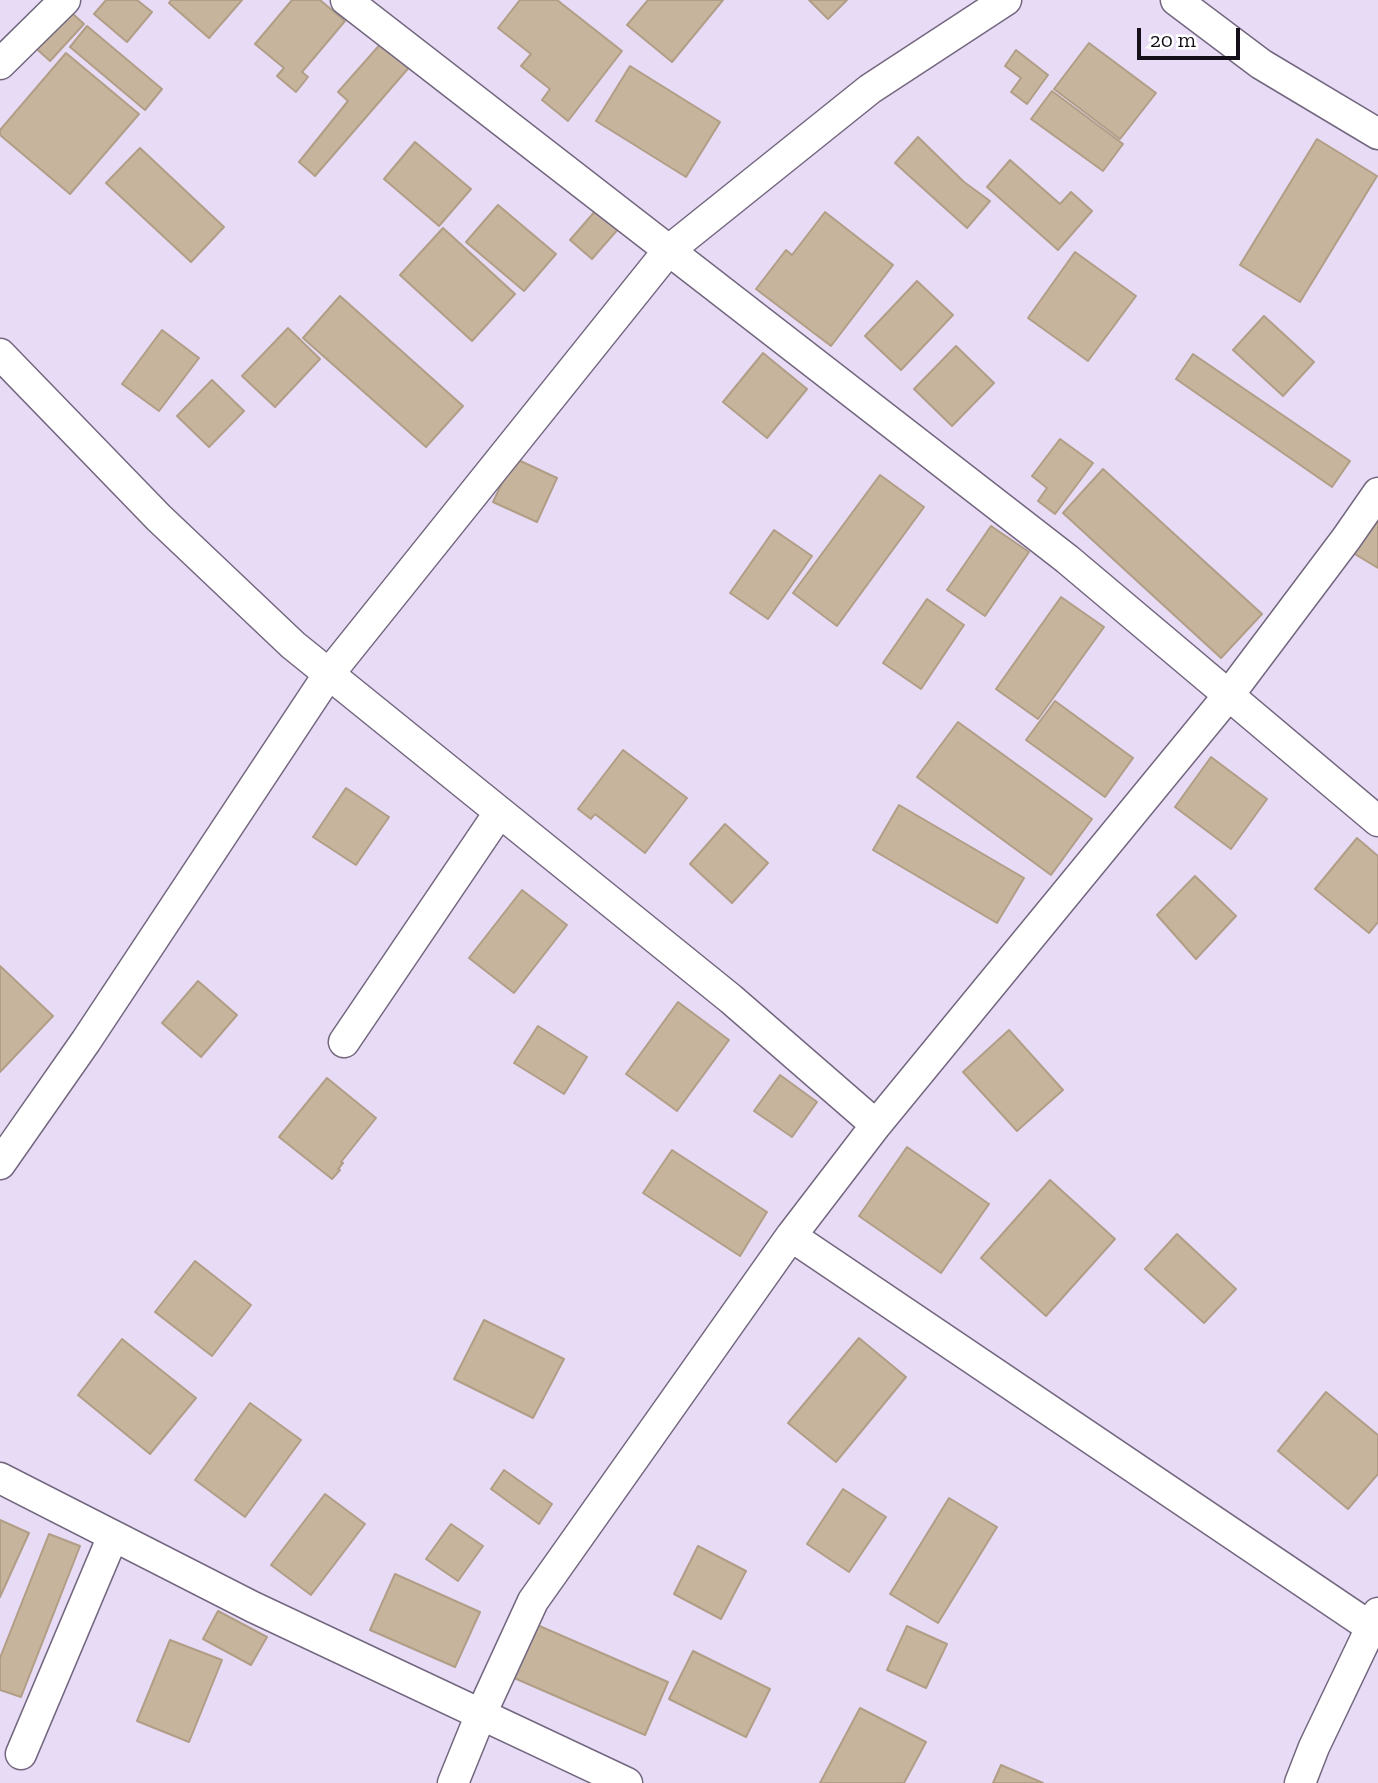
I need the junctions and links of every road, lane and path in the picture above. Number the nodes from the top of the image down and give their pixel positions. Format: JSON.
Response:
{"nodes":[{"id":1,"x":65,"y":0,"type":"edge"},
{"id":2,"x":346,"y":0,"type":"edge"},
{"id":3,"x":1006,"y":0,"type":"edge"},
{"id":4,"x":1176,"y":0,"type":"edge"},
{"id":5,"x":0,"y":64,"type":"edge"},
{"id":6,"x":1378,"y":134,"type":"edge"},
{"id":7,"x":668,"y":251,"type":"junction"},
{"id":8,"x":0,"y":354,"type":"edge"},
{"id":9,"x":1378,"y":493,"type":"edge"},
{"id":10,"x":328,"y":675,"type":"junction"},
{"id":11,"x":1228,"y":696,"type":"junction"},
{"id":12,"x":499,"y":813,"type":"junction"},
{"id":13,"x":1378,"y":821,"type":"edge"},
{"id":14,"x":344,"y":1042,"type":"dead end"},
{"id":15,"x":876,"y":1125,"type":"junction"},
{"id":16,"x":0,"y":1164,"type":"edge"},
{"id":17,"x":791,"y":1237,"type":"junction"},
{"id":18,"x":0,"y":1478,"type":"edge"},
{"id":19,"x":113,"y":1536,"type":"junction"},
{"id":20,"x":1376,"y":1624,"type":"edge"},
{"id":21,"x":481,"y":1714,"type":"junction"},
{"id":22,"x":21,"y":1754,"type":"dead end"},
{"id":23,"x":453,"y":1783,"type":"edge"},
{"id":24,"x":627,"y":1783,"type":"edge"},
{"id":25,"x":1300,"y":1783,"type":"edge"}],
"edges":[{"from":1,"to":5,"type":"street"},
{"from":2,"to":7,"type":"street"},
{"from":3,"to":7,"type":"street"},
{"from":4,"to":6,"type":"street"},
{"from":7,"to":10,"type":"street"},
{"from":7,"to":11,"type":"street"},
{"from":8,"to":10,"type":"street"},
{"from":9,"to":11,"type":"street"},
{"from":10,"to":12,"type":"street"},
{"from":10,"to":16,"type":"street"},
{"from":11,"to":13,"type":"street"},
{"from":11,"to":15,"type":"street"},
{"from":12,"to":14,"type":"street"},
{"from":12,"to":15,"type":"street"},
{"from":15,"to":17,"type":"street"},
{"from":17,"to":20,"type":"street"},
{"from":17,"to":21,"type":"street"},
{"from":18,"to":19,"type":"street"},
{"from":19,"to":21,"type":"street"},
{"from":19,"to":22,"type":"street"},
{"from":20,"to":25,"type":"street"},
{"from":21,"to":23,"type":"street"},
{"from":21,"to":24,"type":"street"}]}
